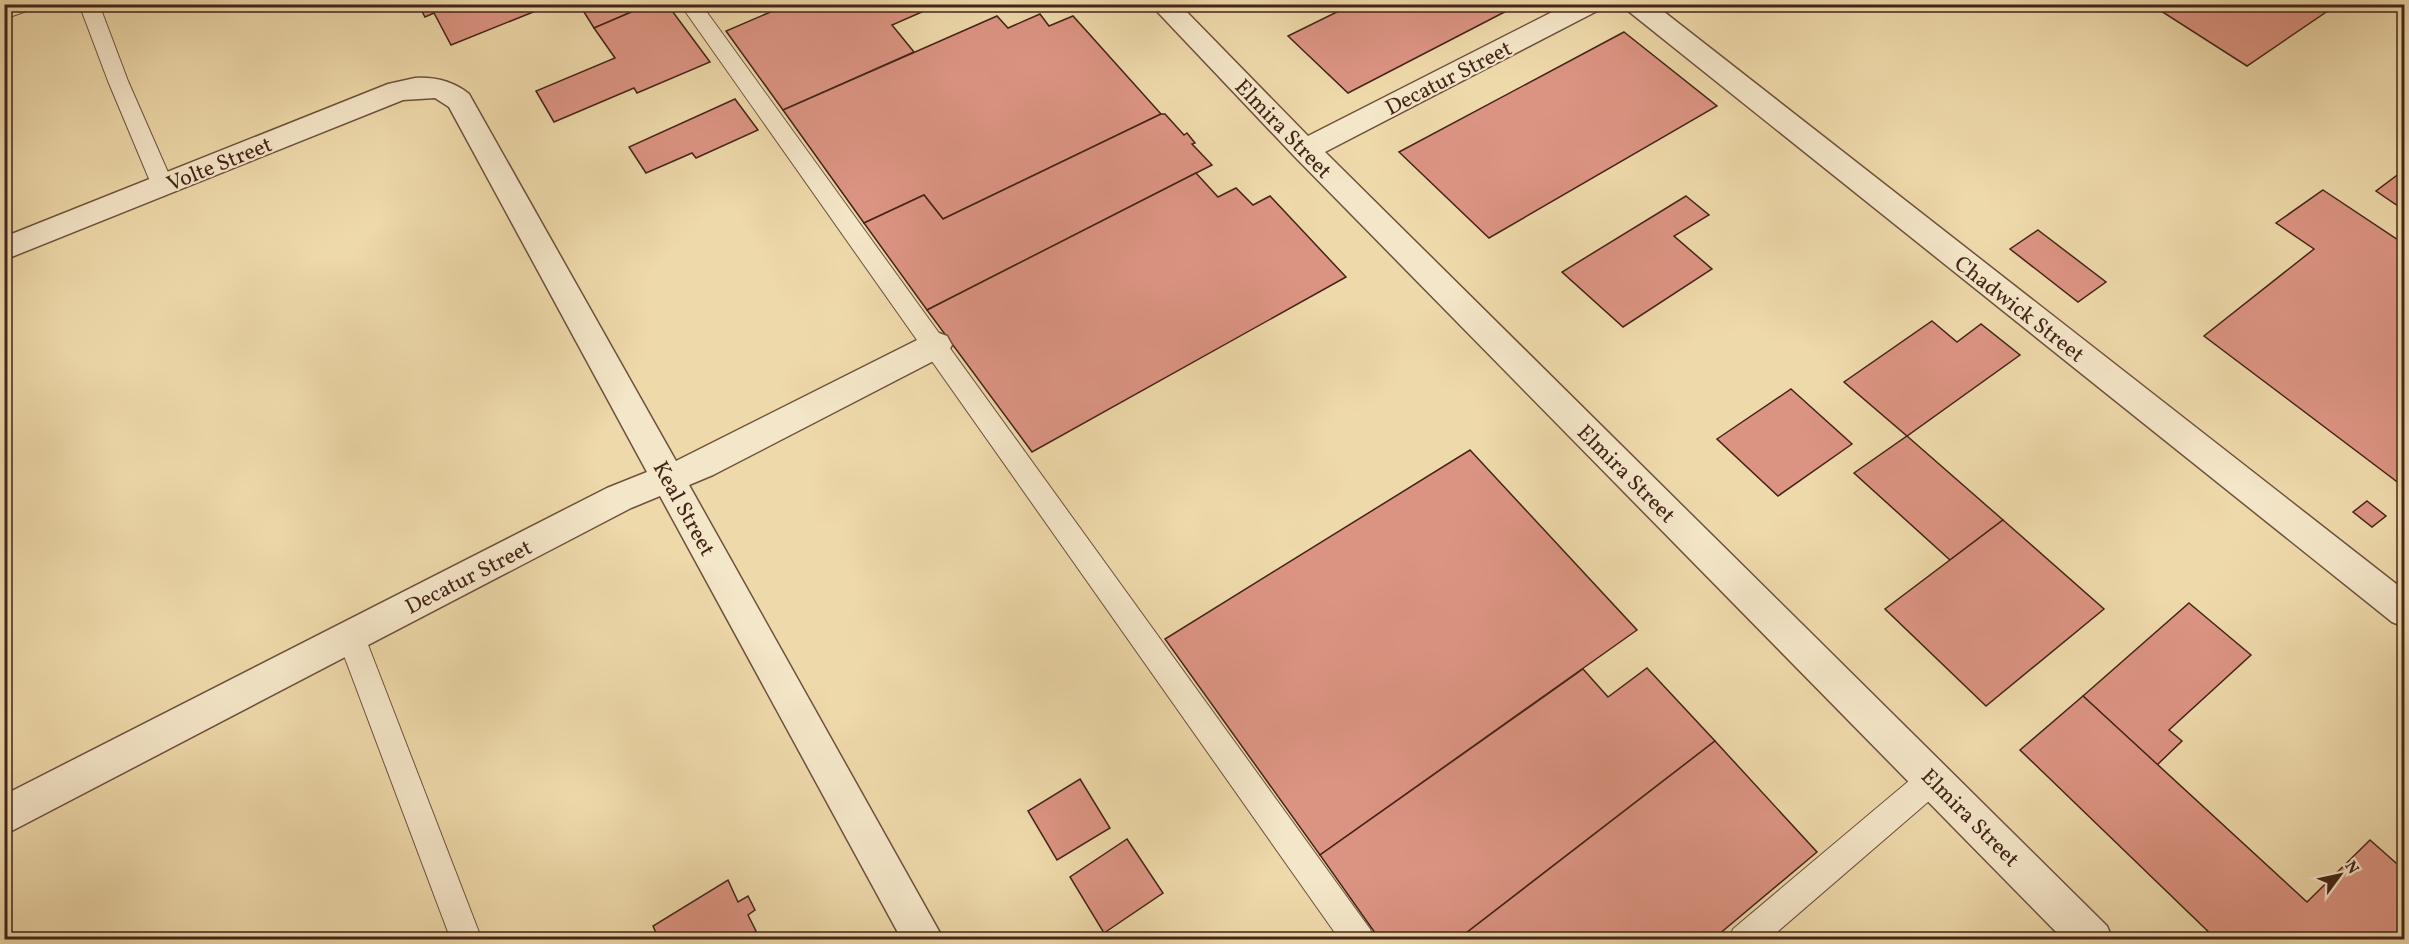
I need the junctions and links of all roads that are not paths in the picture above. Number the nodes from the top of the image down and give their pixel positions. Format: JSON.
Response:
{"nodes":[{"id":1,"x":25,"y":4,"type":"edge"},
{"id":2,"x":89,"y":4,"type":"edge"},
{"id":3,"x":690,"y":4,"type":"edge"},
{"id":4,"x":1163,"y":4,"type":"edge"},
{"id":5,"x":1590,"y":4,"type":"edge"},
{"id":6,"x":1636,"y":4,"type":"edge"},
{"id":7,"x":4,"y":12,"type":"edge"},
{"id":8,"x":435,"y":87,"type":"joint"},
{"id":9,"x":1305,"y":150,"type":"junction"},
{"id":10,"x":163,"y":186,"type":"junction"},
{"id":11,"x":4,"y":249,"type":"edge"},
{"id":12,"x":936,"y":345,"type":"junction"},
{"id":13,"x":668,"y":477,"type":"junction"},
{"id":14,"x":2404,"y":611,"type":"edge"},
{"id":15,"x":351,"y":637,"type":"junction"},
{"id":16,"x":1933,"y":779,"type":"junction"},
{"id":17,"x":4,"y":816,"type":"edge"},
{"id":18,"x":467,"y":939,"type":"edge"},
{"id":19,"x":924,"y":939,"type":"edge"},
{"id":20,"x":1359,"y":939,"type":"edge"},
{"id":21,"x":1744,"y":939,"type":"edge"},
{"id":22,"x":2093,"y":939,"type":"edge"}],
"edges":[{"from":1,"to":7,"type":"lane"},
{"from":2,"to":10,"type":"lane"},
{"from":3,"to":12,"type":"lane"},
{"from":4,"to":9,"type":"street","name":"Elmira Street"},
{"from":5,"to":9,"type":"street","name":"Decatur Street"},
{"from":6,"to":14,"type":"street","name":"Chadwick Street"},
{"from":8,"to":10,"type":"street","name":"Volte Street"},
{"from":8,"to":13,"type":"street","name":"Keal Street"},
{"from":9,"to":16,"type":"street","name":"Elmira Street"},
{"from":10,"to":11,"type":"street","name":"Volte Street"},
{"from":12,"to":13,"type":"street","name":"Decatur Street"},
{"from":12,"to":20,"type":"lane"},
{"from":13,"to":15,"type":"street","name":"Decatur Street"},
{"from":13,"to":19,"type":"street","name":"Keal Street"},
{"from":15,"to":17,"type":"street","name":"Decatur Street"},
{"from":15,"to":18,"type":"lane"},
{"from":16,"to":21,"type":"lane"},
{"from":16,"to":22,"type":"street","name":"Elmira Street"}]}
